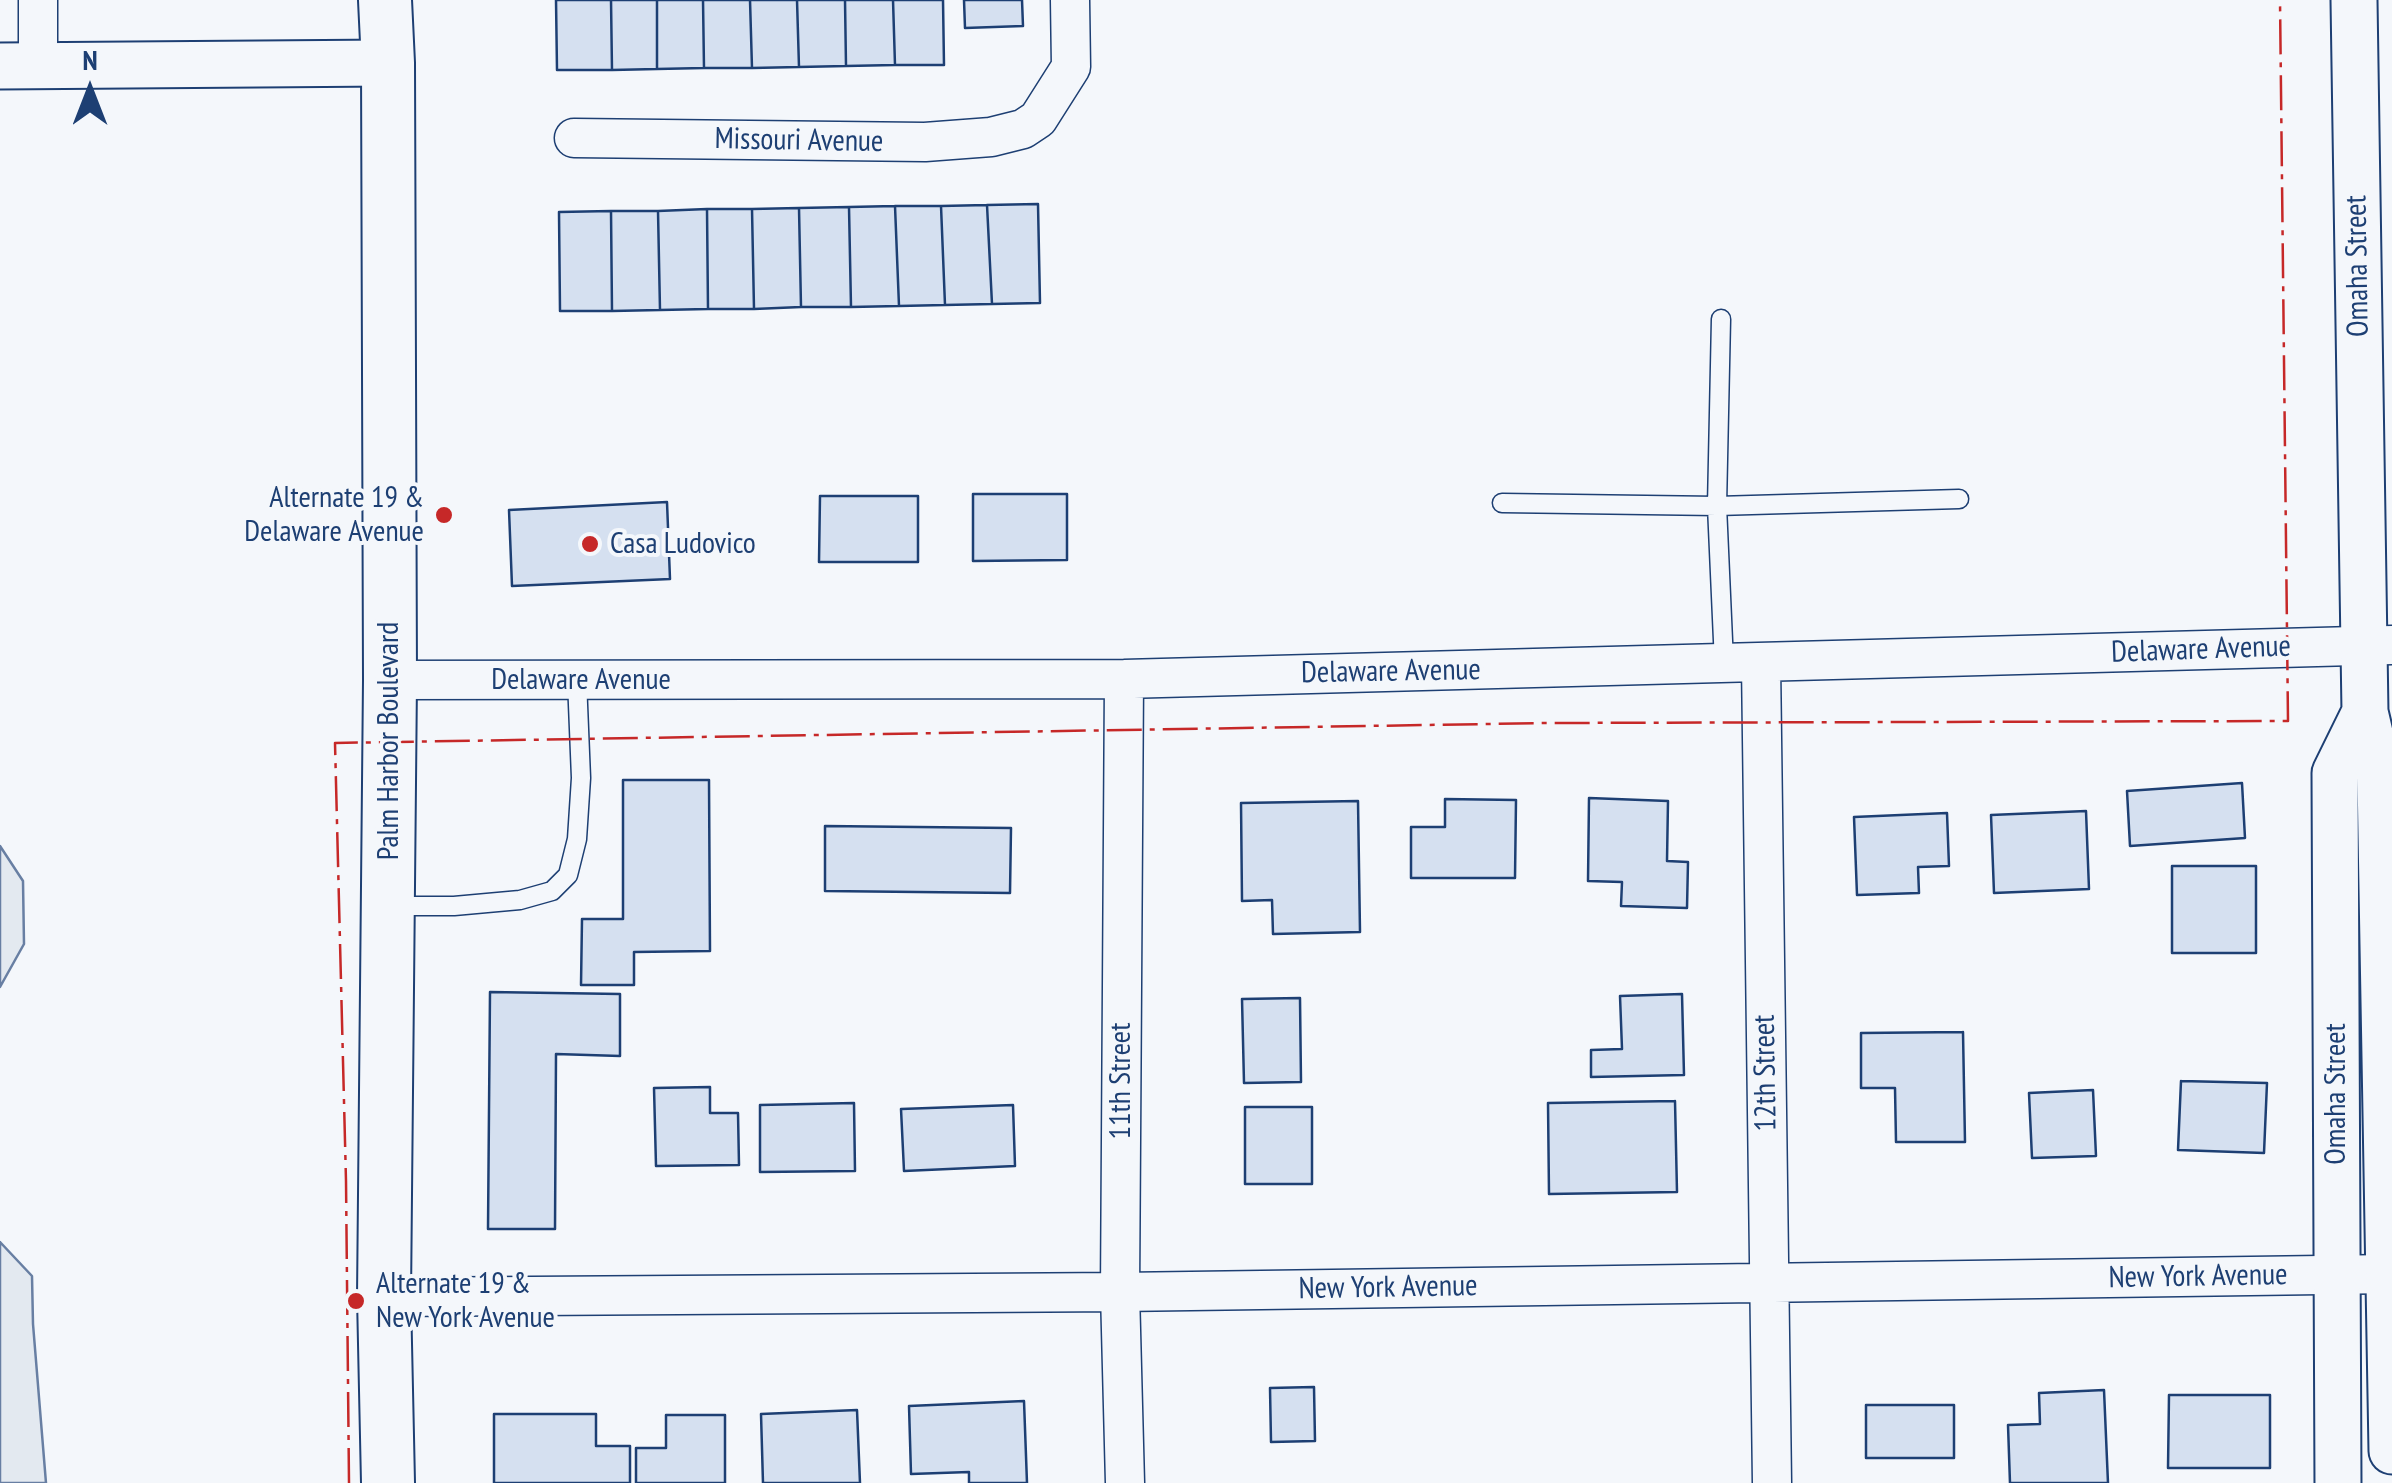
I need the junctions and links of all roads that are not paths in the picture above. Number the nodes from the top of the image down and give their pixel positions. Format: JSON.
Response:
{"nodes":[{"id":1,"x":38,"y":0,"type":"edge"},
{"id":2,"x":384,"y":0,"type":"edge"},
{"id":3,"x":1070,"y":0,"type":"edge"},
{"id":4,"x":2354,"y":0,"type":"edge"},
{"id":5,"x":388,"y":63,"type":"junction"},
{"id":6,"x":19,"y":66,"type":"edge"},
{"id":7,"x":574,"y":138,"type":"dead end"},
{"id":8,"x":1721,"y":320,"type":"dead end"},
{"id":9,"x":1959,"y":498,"type":"dead end"},
{"id":10,"x":1502,"y":502,"type":"dead end"},
{"id":11,"x":1716,"y":506,"type":"junction"},
{"id":12,"x":2378,"y":645,"type":"edge"},
{"id":13,"x":1743,"y":663,"type":"junction"},
{"id":14,"x":1124,"y":679,"type":"junction"},
{"id":15,"x":390,"y":680,"type":"junction"},
{"id":16,"x":577,"y":680,"type":"junction"},
{"id":17,"x":2365,"y":712,"type":"junction"},
{"id":18,"x":388,"y":906,"type":"junction"},
{"id":19,"x":2390,"y":1274,"type":"edge"},
{"id":20,"x":2337,"y":1276,"type":"junction"},
{"id":21,"x":1769,"y":1284,"type":"junction"},
{"id":22,"x":1120,"y":1292,"type":"junction"},
{"id":23,"x":384,"y":1296,"type":"junction"},
{"id":24,"x":2392,"y":1450,"type":"edge"},
{"id":25,"x":388,"y":1483,"type":"edge"},
{"id":26,"x":1125,"y":1483,"type":"edge"},
{"id":27,"x":1772,"y":1483,"type":"edge"},
{"id":28,"x":2338,"y":1483,"type":"edge"}],
"edges":[{"from":1,"to":6,"type":"street"},
{"from":2,"to":5,"type":"main road","name":"Palm Harbor Boulevard"},
{"from":3,"to":7,"type":"street","name":"Missouri Avenue"},
{"from":4,"to":12,"type":"street","name":"Omaha Street"},
{"from":5,"to":6,"type":"street"},
{"from":5,"to":15,"type":"main road","name":"Palm Harbor Boulevard"},
{"from":8,"to":11,"type":"lane"},
{"from":9,"to":11,"type":"lane"},
{"from":10,"to":11,"type":"lane"},
{"from":11,"to":13,"type":"lane"},
{"from":12,"to":13,"type":"street","name":"Delaware Avenue"},
{"from":12,"to":17,"type":"street","name":"Omaha Street"},
{"from":13,"to":14,"type":"street","name":"Delaware Avenue"},
{"from":13,"to":21,"type":"street","name":"12th Street"},
{"from":14,"to":16,"type":"street","name":"Delaware Avenue"},
{"from":14,"to":22,"type":"street","name":"11th Street"},
{"from":15,"to":16,"type":"street","name":"Delaware Avenue"},
{"from":15,"to":18,"type":"main road","name":"Palm Harbor Boulevard"},
{"from":16,"to":18,"type":"lane"},
{"from":17,"to":19,"type":"street","name":"Omaha Street"},
{"from":17,"to":20,"type":"street","name":"Omaha Street"},
{"from":18,"to":23,"type":"main road","name":"Palm Harbor Boulevard"},
{"from":19,"to":20,"type":"street","name":"New York Avenue"},
{"from":19,"to":24,"type":"street","name":"Omaha Street"},
{"from":20,"to":21,"type":"street","name":"New York Avenue"},
{"from":20,"to":28,"type":"street","name":"Omaha Street"},
{"from":21,"to":22,"type":"street","name":"New York Avenue"},
{"from":21,"to":27,"type":"street","name":"12th Street"},
{"from":22,"to":23,"type":"street","name":"New York Avenue"},
{"from":22,"to":26,"type":"street","name":"11th Street"},
{"from":23,"to":25,"type":"main road","name":"Palm Harbor Boulevard"}]}
